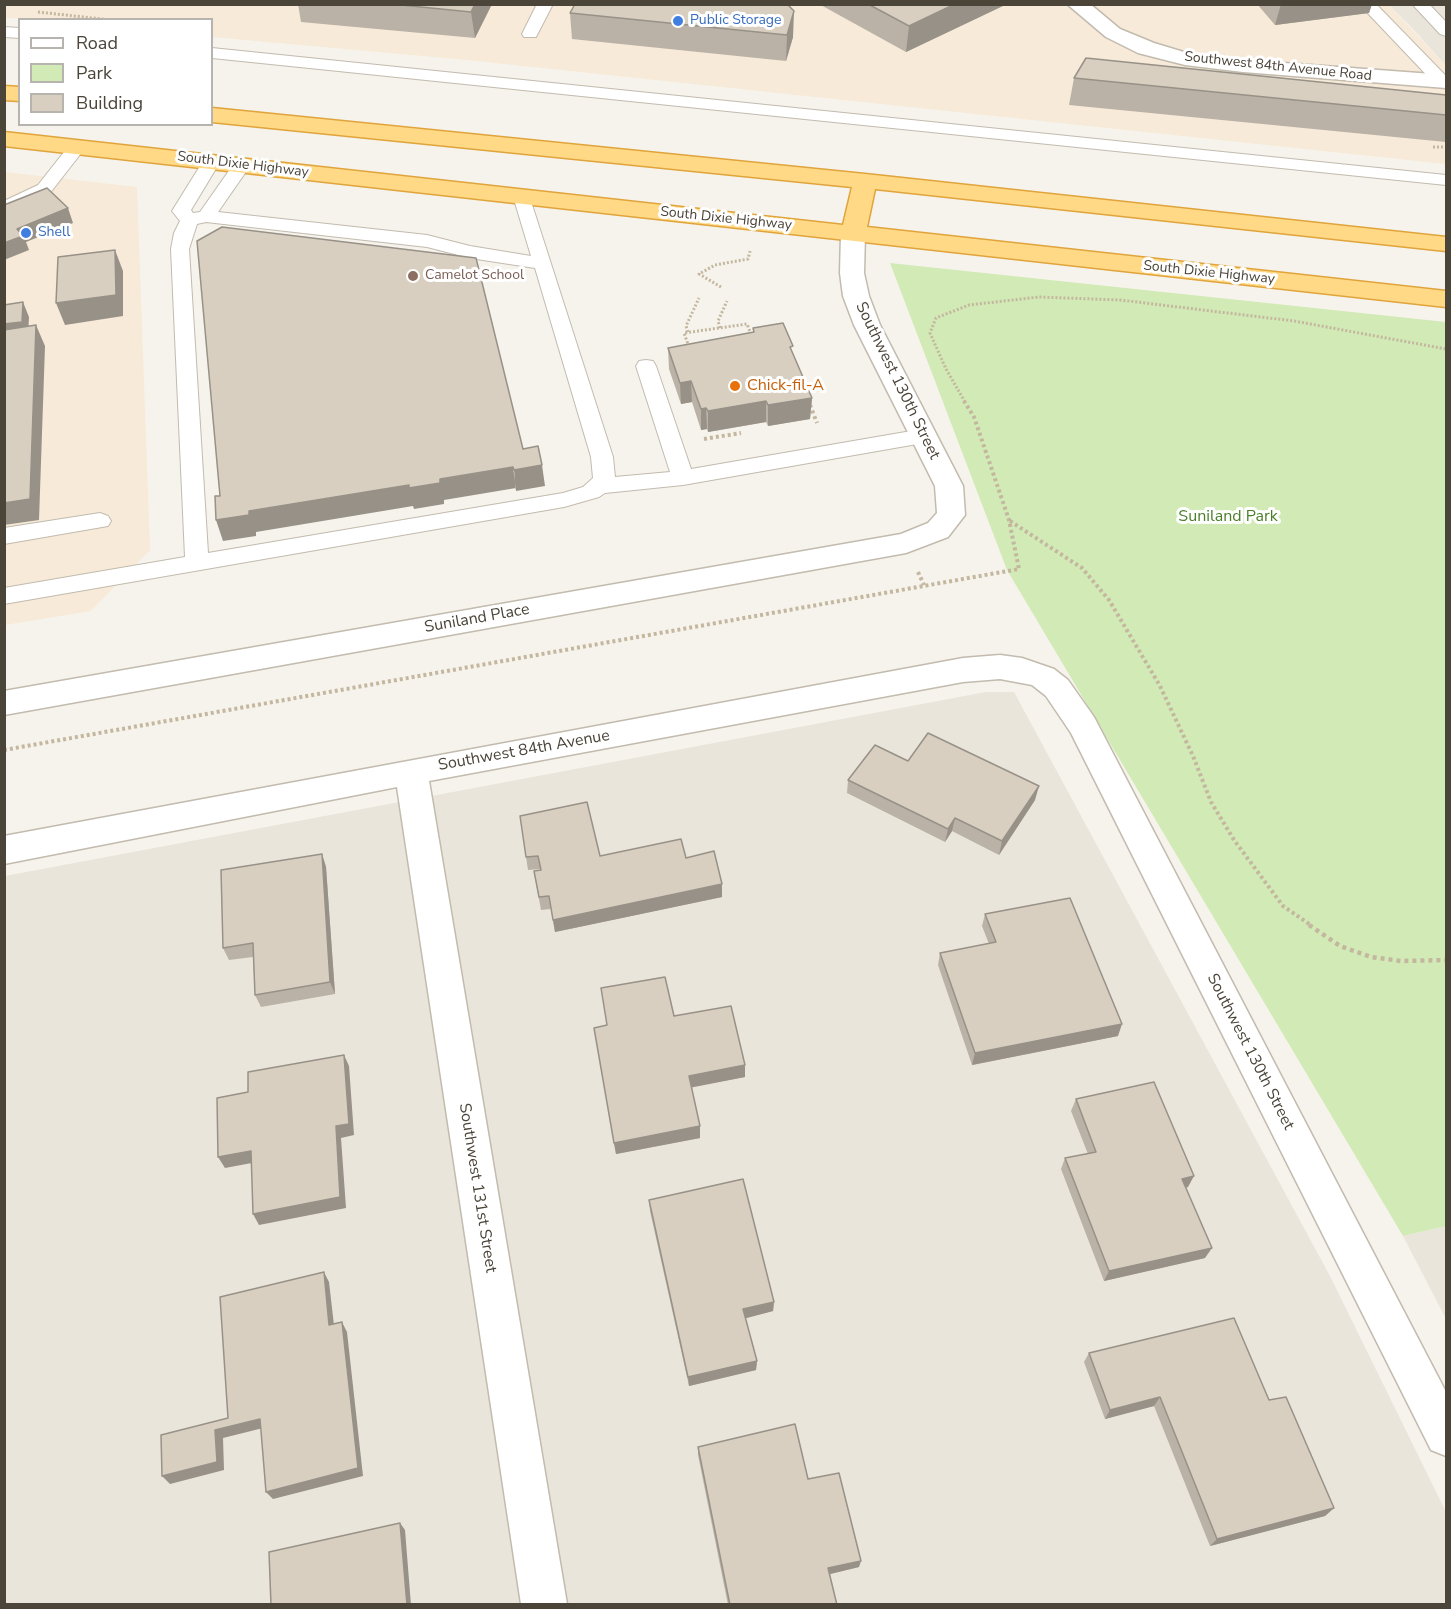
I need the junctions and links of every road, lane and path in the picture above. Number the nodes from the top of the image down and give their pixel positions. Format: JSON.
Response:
{"nodes":[{"id":1,"x":545,"y":4,"type":"edge"},
{"id":2,"x":1077,"y":4,"type":"edge"},
{"id":3,"x":1367,"y":4,"type":"edge"},
{"id":4,"x":1420,"y":4,"type":"edge"},
{"id":5,"x":28,"y":11,"type":"dead end"},
{"id":6,"x":93,"y":18,"type":"edge"},
{"id":7,"x":1446,"y":31,"type":"edge"},
{"id":8,"x":530,"y":34,"type":"dead end"},
{"id":9,"x":213,"y":53,"type":"edge"},
{"id":10,"x":1445,"y":82,"type":"edge"},
{"id":11,"x":213,"y":115,"type":"edge"},
{"id":12,"x":4,"y":140,"type":"edge"},
{"id":13,"x":77,"y":147,"type":"junction"},
{"id":14,"x":211,"y":162,"type":"junction"},
{"id":15,"x":241,"y":166,"type":"junction"},
{"id":16,"x":1446,"y":180,"type":"edge"},
{"id":17,"x":865,"y":181,"type":"junction"},
{"id":18,"x":522,"y":196,"type":"junction"},
{"id":19,"x":4,"y":208,"type":"edge"},
{"id":20,"x":197,"y":218,"type":"junction"},
{"id":21,"x":853,"y":234,"type":"junction"},
{"id":22,"x":1446,"y":244,"type":"edge"},
{"id":23,"x":752,"y":245,"type":"dead end"},
{"id":24,"x":470,"y":252,"type":"junction"},
{"id":25,"x":542,"y":264,"type":"junction"},
{"id":26,"x":459,"y":268,"type":"edge"},
{"id":27,"x":721,"y":286,"type":"dead end"},
{"id":28,"x":699,"y":298,"type":"dead end"},
{"id":29,"x":1446,"y":299,"type":"edge"},
{"id":30,"x":727,"y":301,"type":"dead end"},
{"id":31,"x":720,"y":328,"type":"junction"},
{"id":32,"x":688,"y":332,"type":"junction"},
{"id":33,"x":756,"y":346,"type":"edge"},
{"id":34,"x":1446,"y":349,"type":"edge"},
{"id":35,"x":691,"y":351,"type":"edge"},
{"id":36,"x":646,"y":366,"type":"dead end"},
{"id":37,"x":808,"y":401,"type":"edge"},
{"id":38,"x":820,"y":431,"type":"dead end"},
{"id":39,"x":923,"y":436,"type":"junction"},
{"id":40,"x":683,"y":478,"type":"junction"},
{"id":41,"x":599,"y":486,"type":"junction"},
{"id":42,"x":1009,"y":520,"type":"junction"},
{"id":43,"x":100,"y":521,"type":"dead end"},
{"id":44,"x":946,"y":523,"type":"joint"},
{"id":45,"x":4,"y":536,"type":"edge"},
{"id":46,"x":197,"y":563,"type":"junction"},
{"id":47,"x":4,"y":596,"type":"edge"},
{"id":48,"x":1043,"y":677,"type":"joint"},
{"id":49,"x":4,"y":703,"type":"edge"},
{"id":50,"x":4,"y":750,"type":"edge"},
{"id":51,"x":411,"y":772,"type":"junction"},
{"id":52,"x":4,"y":850,"type":"edge"},
{"id":53,"x":1446,"y":960,"type":"edge"},
{"id":54,"x":1446,"y":1435,"type":"edge"},
{"id":55,"x":544,"y":1605,"type":"edge"}],
"edges":[{"from":1,"to":8,"type":"lane"},
{"from":2,"to":10,"type":"street","name":"Southwest 84th Avenue Road"},
{"from":3,"to":10,"type":"lane"},
{"from":4,"to":7,"type":"lane"},
{"from":5,"to":6,"type":"path"},
{"from":9,"to":16,"type":"lane"},
{"from":11,"to":17,"type":"highway"},
{"from":12,"to":13,"type":"highway","name":"South Dixie Highway"},
{"from":13,"to":14,"type":"highway","name":"South Dixie Highway"},
{"from":13,"to":19,"type":"lane"},
{"from":14,"to":15,"type":"highway","name":"South Dixie Highway"},
{"from":14,"to":20,"type":"lane"},
{"from":15,"to":18,"type":"highway","name":"South Dixie Highway"},
{"from":15,"to":20,"type":"lane"},
{"from":17,"to":21,"type":"highway"},
{"from":17,"to":22,"type":"highway"},
{"from":18,"to":21,"type":"highway","name":"South Dixie Highway"},
{"from":18,"to":25,"type":"lane"},
{"from":20,"to":24,"type":"lane"},
{"from":20,"to":46,"type":"lane"},
{"from":21,"to":29,"type":"highway","name":"South Dixie Highway"},
{"from":21,"to":39,"type":"street","name":"Southwest 130th Street"},
{"from":23,"to":27,"type":"path"},
{"from":24,"to":25,"type":"lane"},
{"from":24,"to":26,"type":"lane"},
{"from":25,"to":41,"type":"lane"},
{"from":28,"to":32,"type":"path"},
{"from":30,"to":31,"type":"path"},
{"from":31,"to":32,"type":"path"},
{"from":31,"to":33,"type":"path"},
{"from":32,"to":35,"type":"path"},
{"from":34,"to":42,"type":"path"},
{"from":36,"to":40,"type":"lane"},
{"from":37,"to":38,"type":"path"},
{"from":39,"to":40,"type":"lane"},
{"from":39,"to":44,"type":"street","name":"Southwest 130th Street"},
{"from":40,"to":41,"type":"lane"},
{"from":41,"to":46,"type":"lane"},
{"from":42,"to":50,"type":"path"},
{"from":42,"to":53,"type":"path"},
{"from":43,"to":45,"type":"lane"},
{"from":44,"to":49,"type":"street","name":"Suniland Place"},
{"from":46,"to":47,"type":"lane"},
{"from":48,"to":51,"type":"street","name":"Southwest 84th Avenue"},
{"from":48,"to":54,"type":"street","name":"Southwest 130th Street"},
{"from":51,"to":52,"type":"street","name":"Southwest 84th Avenue"},
{"from":51,"to":55,"type":"street","name":"Southwest 131st Street"}]}
